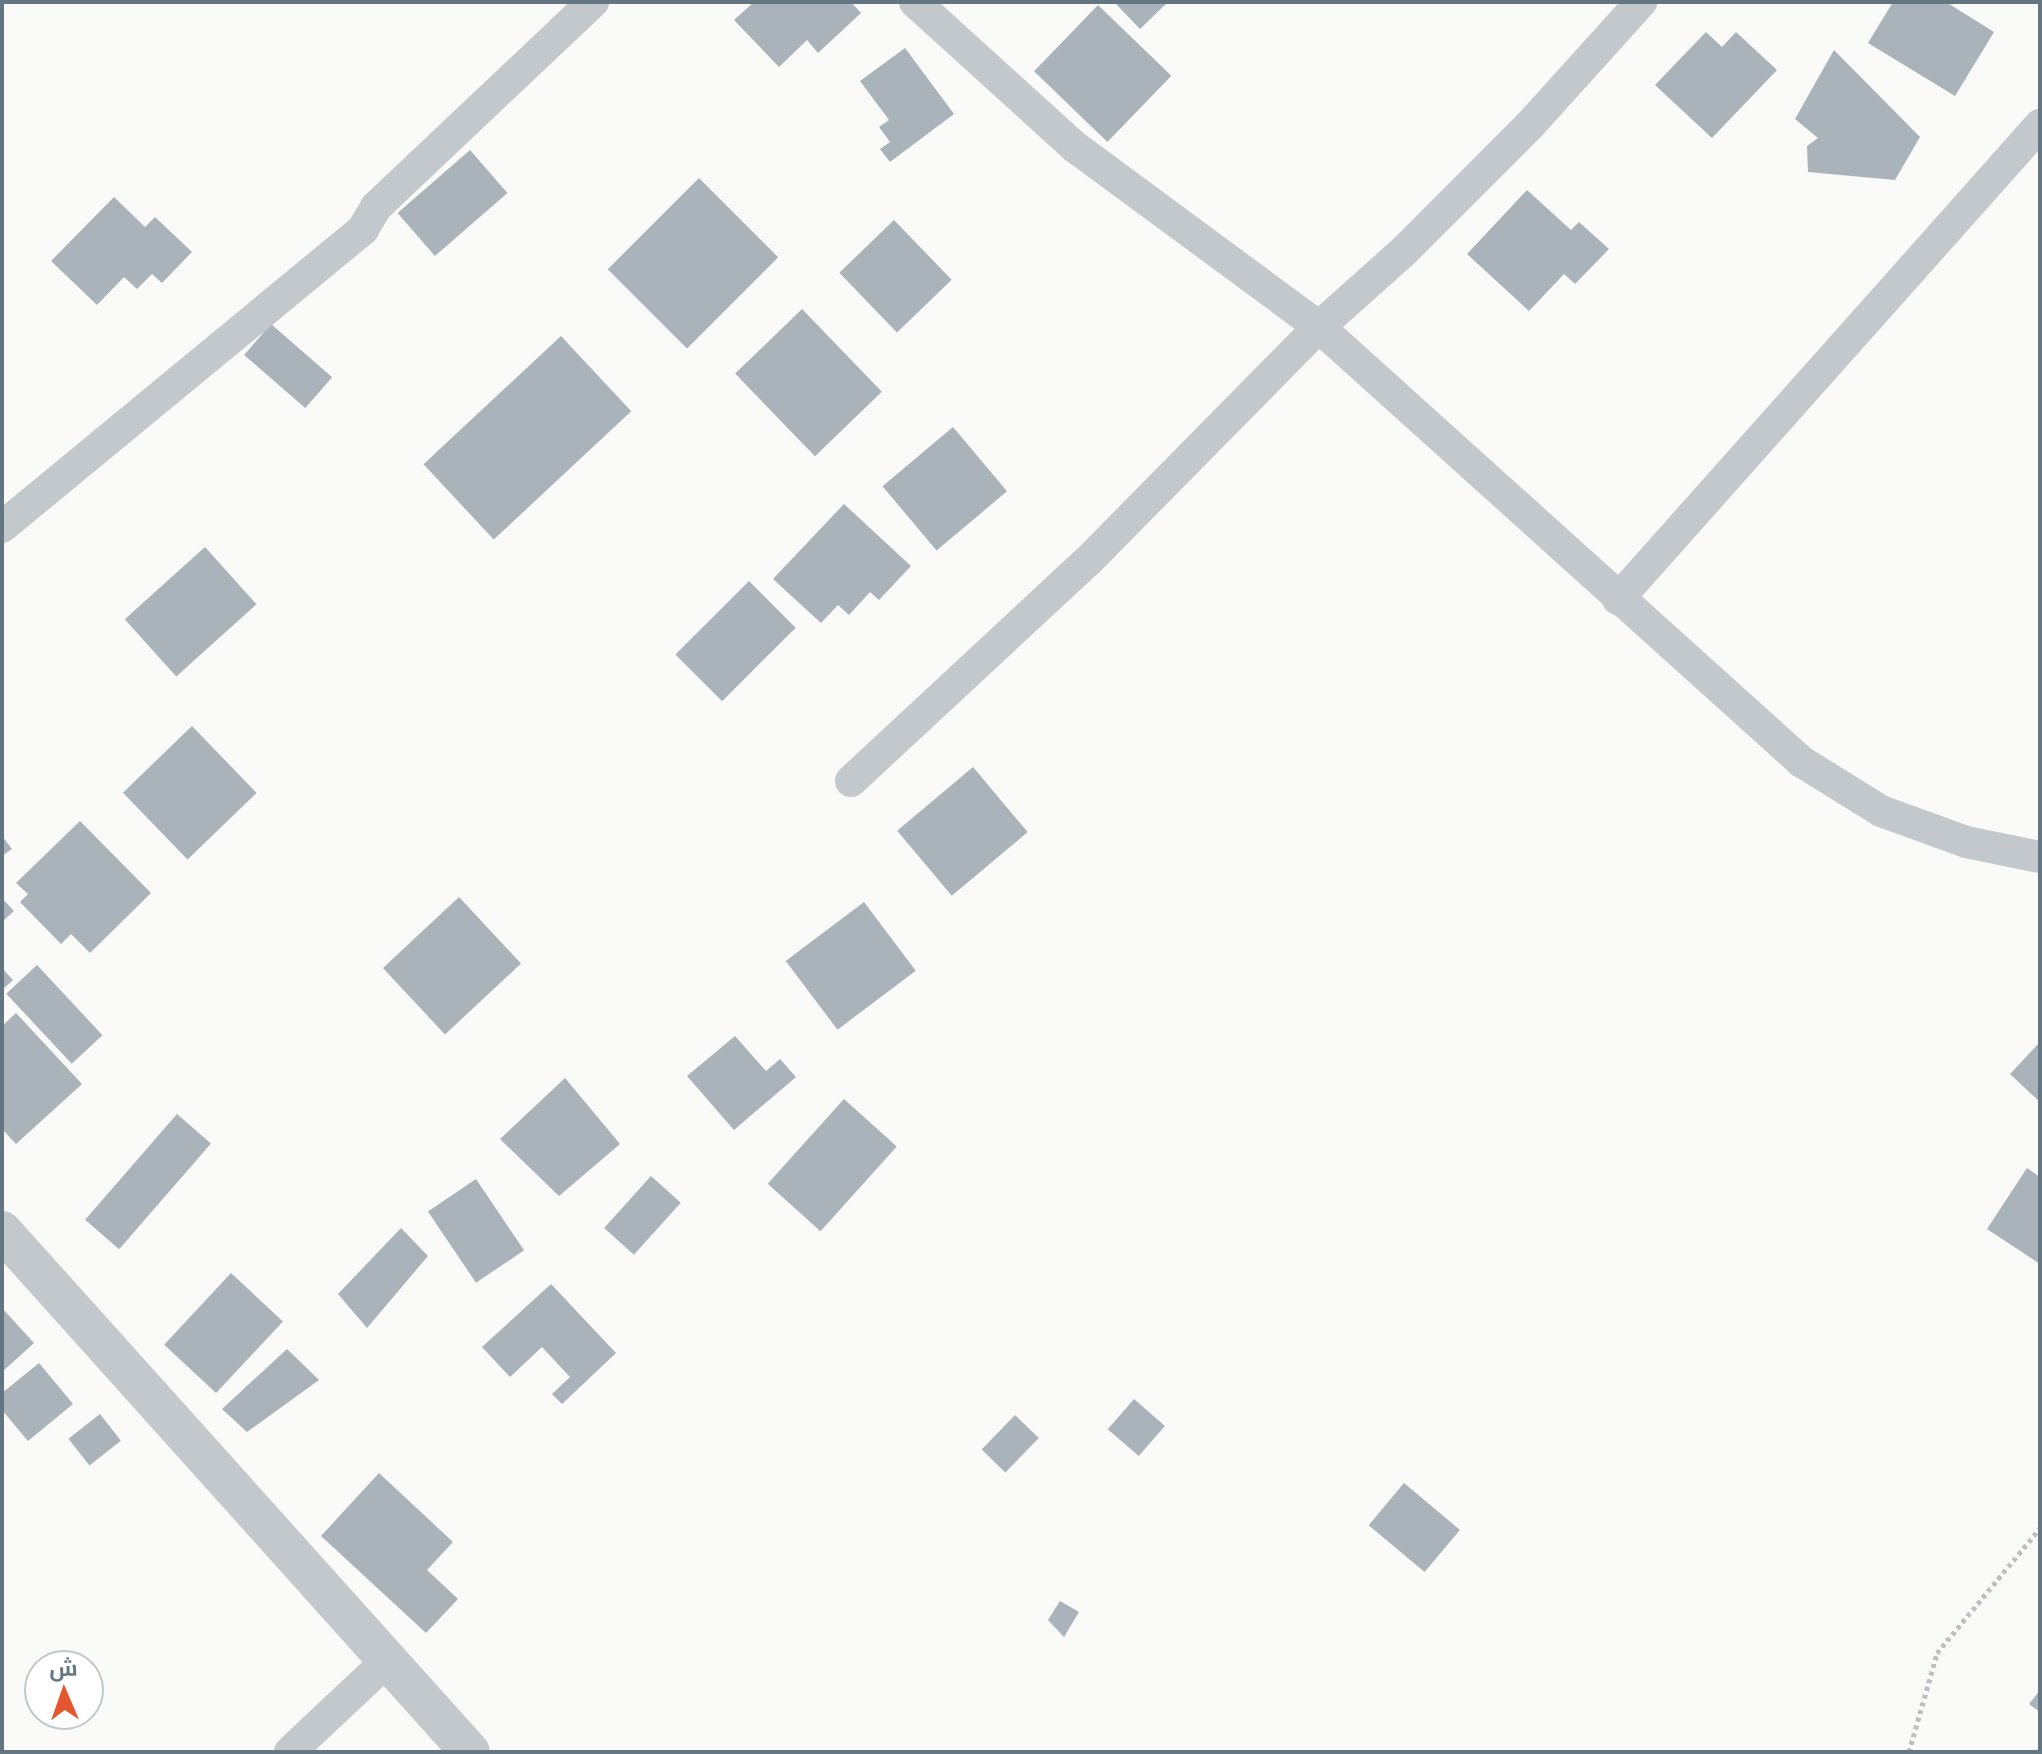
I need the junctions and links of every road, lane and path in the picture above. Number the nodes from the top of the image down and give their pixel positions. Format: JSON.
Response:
{"nodes":[{"id":1,"x":593,"y":2,"type":"edge"},
{"id":2,"x":915,"y":2,"type":"edge"},
{"id":3,"x":1641,"y":2,"type":"edge"},
{"id":4,"x":2040,"y":125,"type":"edge"},
{"id":5,"x":1319,"y":327,"type":"junction"},
{"id":6,"x":2,"y":527,"type":"edge"},
{"id":7,"x":1618,"y":599,"type":"junction"},
{"id":8,"x":851,"y":781,"type":"dead end"},
{"id":9,"x":2040,"y":857,"type":"edge"},
{"id":10,"x":2,"y":1231,"type":"edge"},
{"id":11,"x":2040,"y":1528,"type":"edge"},
{"id":12,"x":388,"y":1660,"type":"junction"},
{"id":13,"x":290,"y":1752,"type":"edge"},
{"id":14,"x":470,"y":1752,"type":"edge"},
{"id":15,"x":1909,"y":1752,"type":"edge"}],
"edges":[{"from":1,"to":6,"type":"street"},
{"from":2,"to":5,"type":"street"},
{"from":3,"to":5,"type":"street"},
{"from":4,"to":7,"type":"street"},
{"from":5,"to":7,"type":"street"},
{"from":5,"to":8,"type":"street"},
{"from":7,"to":9,"type":"street"},
{"from":10,"to":12,"type":"street"},
{"from":11,"to":15,"type":"path"},
{"from":12,"to":13,"type":"street"},
{"from":12,"to":14,"type":"street"}]}
